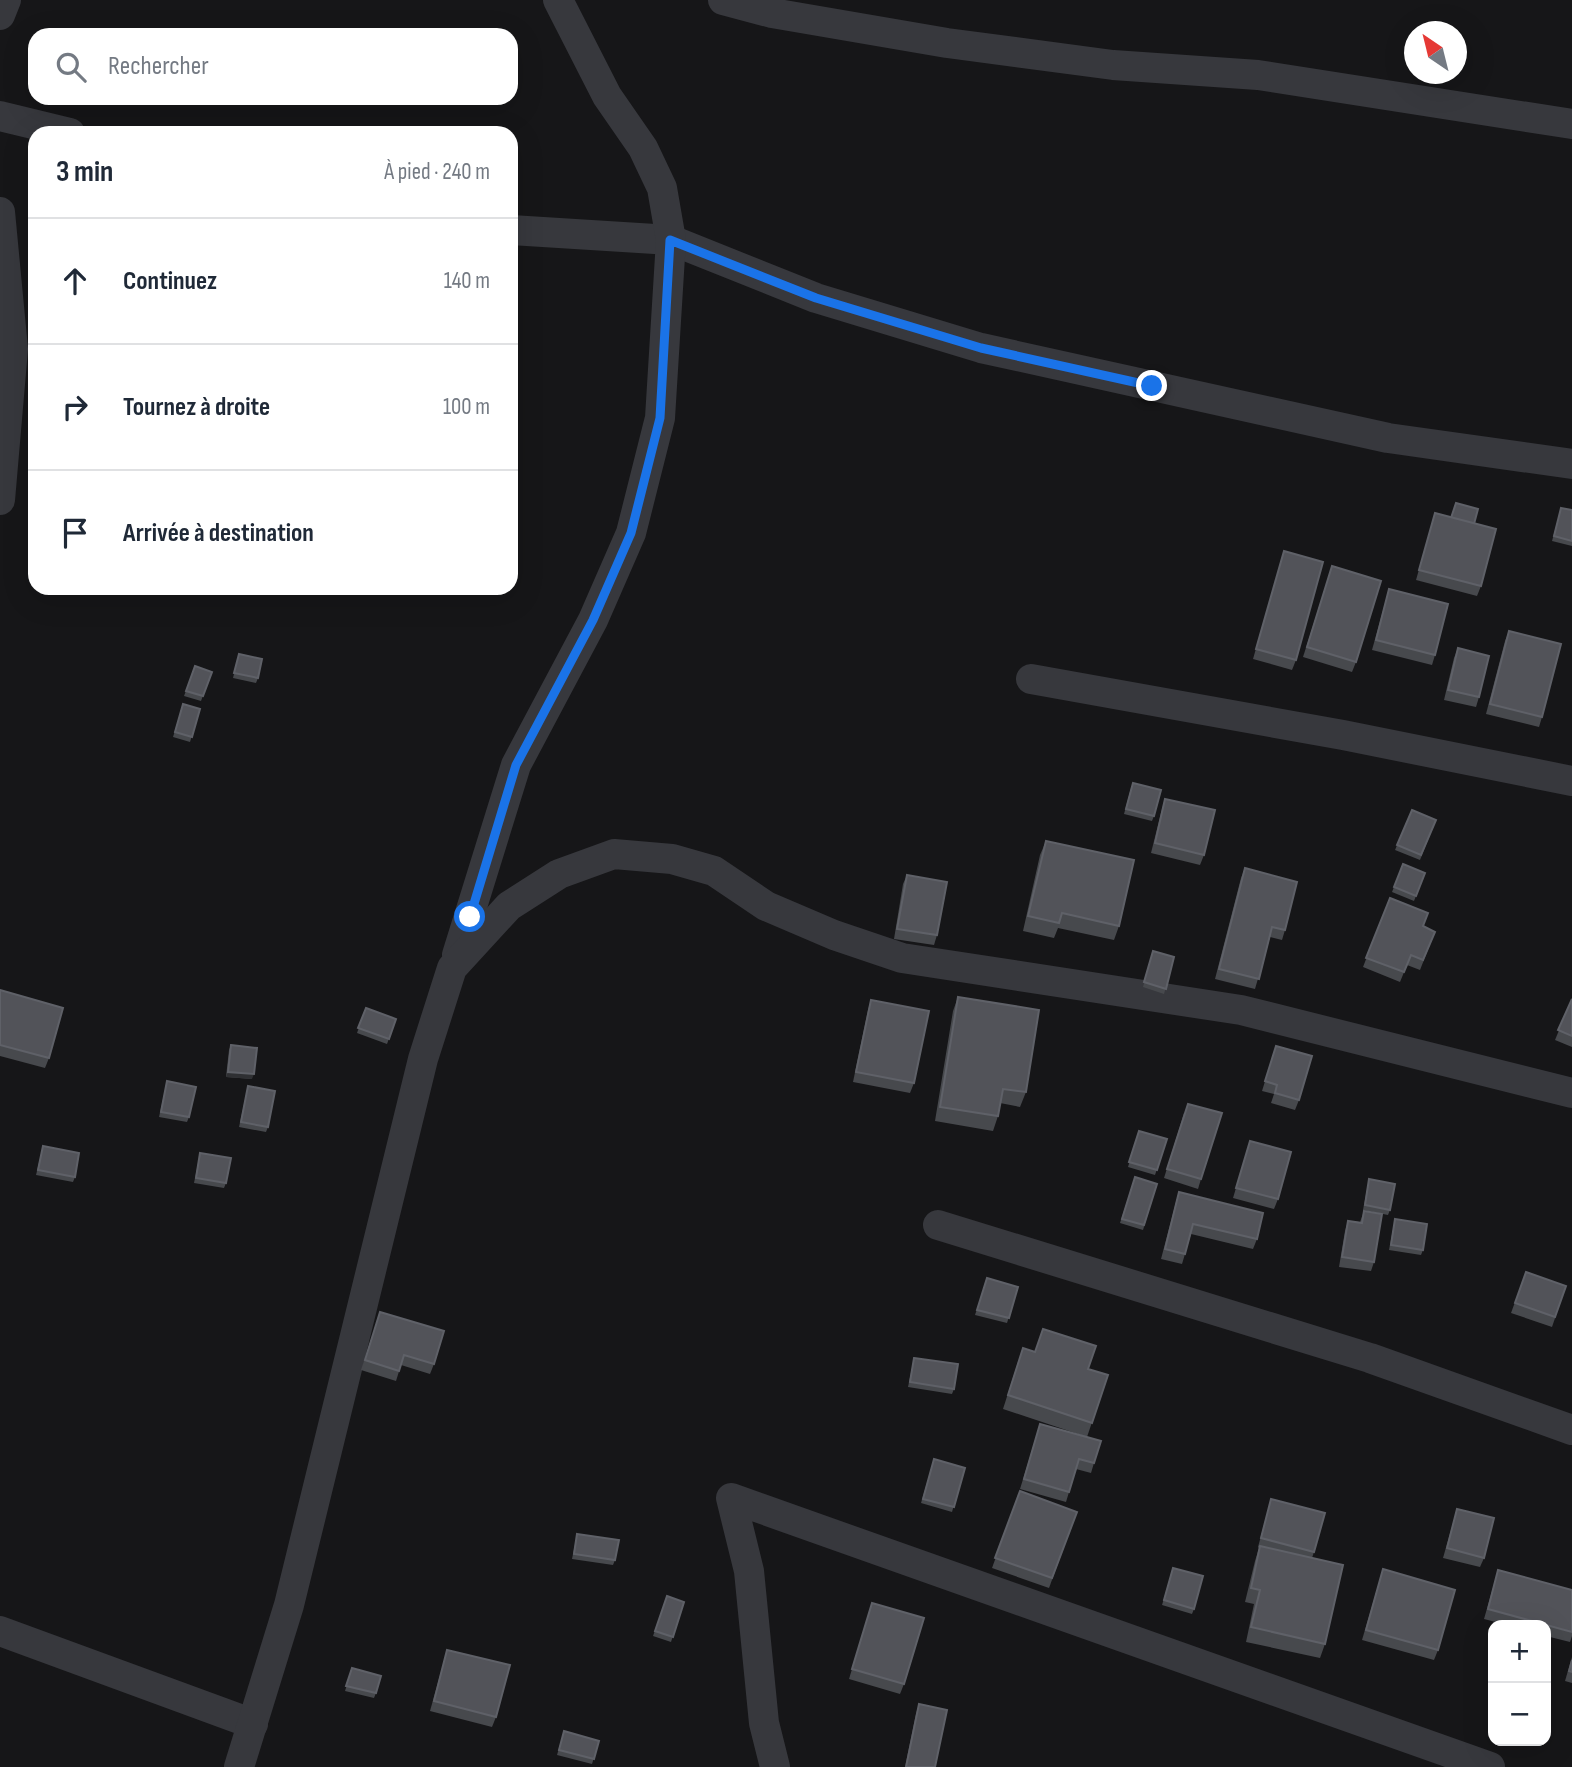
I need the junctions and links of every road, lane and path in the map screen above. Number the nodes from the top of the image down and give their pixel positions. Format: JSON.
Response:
{"nodes":[{"id":1,"x":6,"y":0,"type":"edge"},
{"id":2,"x":558,"y":0,"type":"edge"},
{"id":3,"x":723,"y":0,"type":"edge"},
{"id":4,"x":0,"y":15,"type":"edge"},
{"id":5,"x":0,"y":116,"type":"edge"},
{"id":6,"x":1572,"y":124,"type":"edge"},
{"id":7,"x":41,"y":126,"type":"edge"},
{"id":8,"x":0,"y":212,"type":"edge"},
{"id":9,"x":518,"y":230,"type":"edge"},
{"id":10,"x":670,"y":240,"type":"junction"},
{"id":11,"x":1572,"y":464,"type":"edge"},
{"id":12,"x":0,"y":500,"type":"edge"},
{"id":13,"x":1031,"y":679,"type":"dead end"},
{"id":14,"x":1572,"y":781,"type":"edge"},
{"id":15,"x":452,"y":968,"type":"junction"},
{"id":16,"x":1572,"y":1093,"type":"edge"},
{"id":17,"x":938,"y":1225,"type":"dead end"},
{"id":18,"x":1572,"y":1430,"type":"edge"},
{"id":19,"x":0,"y":1631,"type":"edge"},
{"id":20,"x":253,"y":1724,"type":"junction"},
{"id":21,"x":239,"y":1767,"type":"edge"},
{"id":22,"x":775,"y":1767,"type":"edge"},
{"id":23,"x":1490,"y":1767,"type":"edge"}],
"edges":[{"from":1,"to":4,"type":"street"},
{"from":2,"to":10,"type":"street"},
{"from":3,"to":6,"type":"street"},
{"from":5,"to":7,"type":"street"},
{"from":8,"to":12,"type":"street"},
{"from":9,"to":10,"type":"street"},
{"from":10,"to":11,"type":"street"},
{"from":10,"to":15,"type":"street"},
{"from":13,"to":14,"type":"street"},
{"from":15,"to":16,"type":"street"},
{"from":15,"to":20,"type":"street"},
{"from":17,"to":18,"type":"street"},
{"from":19,"to":20,"type":"street"},
{"from":20,"to":21,"type":"street"},
{"from":22,"to":23,"type":"street"}]}
